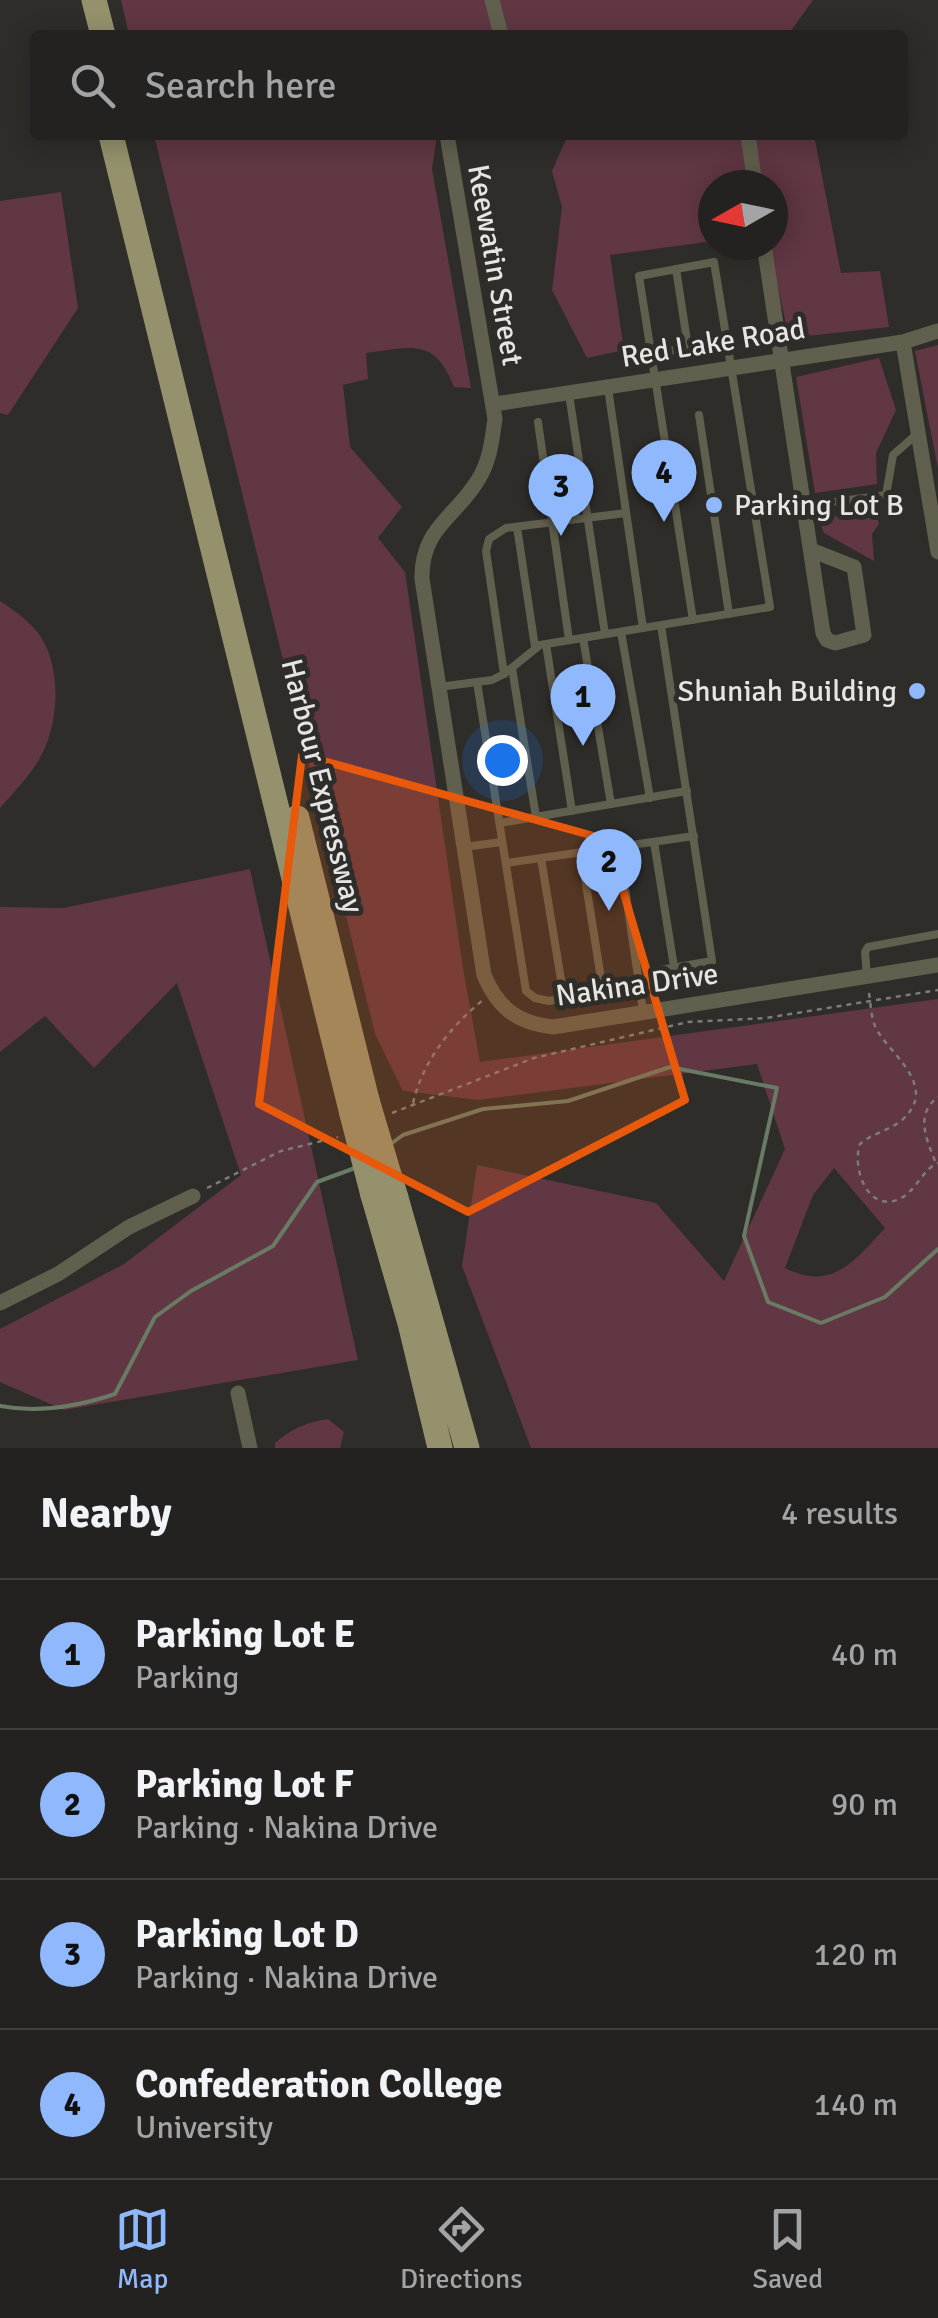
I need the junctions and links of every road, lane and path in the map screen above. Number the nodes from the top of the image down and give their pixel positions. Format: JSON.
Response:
{"nodes":[{"id":1,"x":77,"y":0,"type":"edge"},
{"id":2,"x":94,"y":0,"type":"edge"},
{"id":3,"x":492,"y":0,"type":"edge"},
{"id":4,"x":85,"y":30,"type":"edge"},
{"id":5,"x":102,"y":30,"type":"edge"},
{"id":6,"x":500,"y":30,"type":"edge"},
{"id":7,"x":111,"y":140,"type":"edge"},
{"id":8,"x":129,"y":140,"type":"edge"},
{"id":9,"x":447,"y":140,"type":"edge"},
{"id":10,"x":749,"y":140,"type":"edge"},
{"id":11,"x":753,"y":170,"type":"edge"},
{"id":12,"x":766,"y":260,"type":"edge"},
{"id":13,"x":676,"y":269,"type":"junction"},
{"id":14,"x":938,"y":330,"type":"edge"},
{"id":15,"x":726,"y":341,"type":"junction"},
{"id":16,"x":903,"y":342,"type":"junction"},
{"id":17,"x":688,"y":347,"type":"junction"},
{"id":18,"x":652,"y":354,"type":"junction"},
{"id":19,"x":780,"y":360,"type":"junction"},
{"id":20,"x":731,"y":368,"type":"junction"},
{"id":21,"x":656,"y":380,"type":"junction"},
{"id":22,"x":608,"y":388,"type":"junction"},
{"id":23,"x":570,"y":394,"type":"junction"},
{"id":24,"x":494,"y":404,"type":"junction"},
{"id":25,"x":699,"y":416,"type":"dead end"},
{"id":26,"x":538,"y":422,"type":"dead end"},
{"id":27,"x":917,"y":434,"type":"junction"},
{"id":28,"x":933,"y":490,"type":"edge"},
{"id":29,"x":804,"y":506,"type":"junction"},
{"id":30,"x":626,"y":513,"type":"junction"},
{"id":31,"x":588,"y":519,"type":"junction"},
{"id":32,"x":553,"y":523,"type":"junction"},
{"id":33,"x":517,"y":527,"type":"junction"},
{"id":34,"x":811,"y":550,"type":"junction"},
{"id":35,"x":938,"y":552,"type":"edge"},
{"id":36,"x":729,"y":614,"type":"junction"},
{"id":37,"x":692,"y":620,"type":"junction"},
{"id":38,"x":661,"y":625,"type":"junction"},
{"id":39,"x":643,"y":628,"type":"junction"},
{"id":40,"x":621,"y":632,"type":"junction"},
{"id":41,"x":605,"y":634,"type":"junction"},
{"id":42,"x":583,"y":638,"type":"junction"},
{"id":43,"x":569,"y":640,"type":"junction"},
{"id":44,"x":546,"y":644,"type":"junction"},
{"id":45,"x":535,"y":647,"type":"junction"},
{"id":46,"x":508,"y":671,"type":"junction"},
{"id":47,"x":478,"y":682,"type":"junction"},
{"id":48,"x":439,"y":688,"type":"junction"},
{"id":49,"x":687,"y":791,"type":"junction"},
{"id":50,"x":650,"y":798,"type":"junction"},
{"id":51,"x":611,"y":804,"type":"junction"},
{"id":52,"x":572,"y":811,"type":"junction"},
{"id":53,"x":536,"y":817,"type":"junction"},
{"id":54,"x":500,"y":823,"type":"junction"},
{"id":55,"x":694,"y":836,"type":"junction"},
{"id":56,"x":502,"y":842,"type":"junction"},
{"id":57,"x":654,"y":842,"type":"junction"},
{"id":58,"x":464,"y":847,"type":"junction"},
{"id":59,"x":619,"y":847,"type":"junction"},
{"id":60,"x":581,"y":853,"type":"junction"},
{"id":61,"x":541,"y":858,"type":"junction"},
{"id":62,"x":506,"y":864,"type":"junction"},
{"id":63,"x":938,"y":934,"type":"edge"},
{"id":64,"x":938,"y":965,"type":"edge"},
{"id":65,"x":674,"y":968,"type":"junction"},
{"id":66,"x":866,"y":977,"type":"junction"},
{"id":67,"x":640,"y":984,"type":"junction"},
{"id":68,"x":938,"y":990,"type":"edge"},
{"id":69,"x":602,"y":991,"type":"junction"},
{"id":70,"x":492,"y":993,"type":"junction"},
{"id":71,"x":564,"y":998,"type":"junction"},
{"id":72,"x":870,"y":1001,"type":"junction"},
{"id":73,"x":644,"y":1013,"type":"junction"},
{"id":74,"x":938,"y":1097,"type":"edge"},
{"id":75,"x":412,"y":1105,"type":"junction"},
{"id":76,"x":362,"y":1116,"type":"junction"},
{"id":77,"x":937,"y":1163,"type":"edge"},
{"id":78,"x":193,"y":1196,"type":"joint"},
{"id":79,"x":384,"y":1197,"type":"junction"},
{"id":80,"x":0,"y":1304,"type":"edge"},
{"id":81,"x":238,"y":1393,"type":"dead end"},
{"id":82,"x":250,"y":1448,"type":"edge"},
{"id":83,"x":440,"y":1448,"type":"edge"},
{"id":84,"x":468,"y":1448,"type":"edge"}],
"edges":[{"from":1,"to":4,"type":"main road"},
{"from":2,"to":5,"type":"main road"},
{"from":3,"to":6,"type":"street"},
{"from":7,"to":76,"type":"main road","name":"Harbour Expressway"},
{"from":8,"to":76,"type":"main road","name":"Harbour Expressway"},
{"from":9,"to":24,"type":"street","name":"Keewatin Street"},
{"from":10,"to":11,"type":"street"},
{"from":12,"to":19,"type":"street"},
{"from":13,"to":15,"type":"lane"},
{"from":13,"to":17,"type":"lane"},
{"from":13,"to":18,"type":"lane"},
{"from":14,"to":16,"type":"street","name":"Red Lake Road"},
{"from":15,"to":17,"type":"lane"},
{"from":15,"to":20,"type":"lane"},
{"from":16,"to":19,"type":"street","name":"Red Lake Road"},
{"from":16,"to":27,"type":"street"},
{"from":17,"to":18,"type":"lane"},
{"from":18,"to":21,"type":"lane"},
{"from":19,"to":20,"type":"street","name":"Red Lake Road"},
{"from":19,"to":29,"type":"street"},
{"from":20,"to":21,"type":"street","name":"Red Lake Road"},
{"from":20,"to":36,"type":"lane"},
{"from":21,"to":22,"type":"street","name":"Red Lake Road"},
{"from":21,"to":37,"type":"lane"},
{"from":22,"to":23,"type":"street","name":"Red Lake Road"},
{"from":22,"to":30,"type":"lane"},
{"from":23,"to":24,"type":"street","name":"Red Lake Road"},
{"from":23,"to":31,"type":"lane"},
{"from":24,"to":48,"type":"street"},
{"from":25,"to":36,"type":"lane"},
{"from":26,"to":32,"type":"lane"},
{"from":27,"to":28,"type":"street"},
{"from":27,"to":29,"type":"lane"},
{"from":28,"to":35,"type":"street"},
{"from":29,"to":34,"type":"street"},
{"from":30,"to":31,"type":"lane"},
{"from":30,"to":39,"type":"lane"},
{"from":31,"to":32,"type":"lane"},
{"from":31,"to":41,"type":"lane"},
{"from":32,"to":33,"type":"lane"},
{"from":32,"to":43,"type":"lane"},
{"from":33,"to":45,"type":"lane"},
{"from":33,"to":46,"type":"lane"},
{"from":34,"to":34,"type":"street"},
{"from":36,"to":37,"type":"lane"},
{"from":37,"to":38,"type":"lane"},
{"from":38,"to":39,"type":"lane"},
{"from":38,"to":49,"type":"lane"},
{"from":39,"to":40,"type":"lane"},
{"from":40,"to":41,"type":"lane"},
{"from":40,"to":50,"type":"lane"},
{"from":41,"to":42,"type":"lane"},
{"from":42,"to":43,"type":"lane"},
{"from":42,"to":51,"type":"lane"},
{"from":43,"to":44,"type":"lane"},
{"from":44,"to":45,"type":"lane"},
{"from":44,"to":52,"type":"lane"},
{"from":45,"to":46,"type":"lane"},
{"from":46,"to":47,"type":"lane"},
{"from":46,"to":53,"type":"lane"},
{"from":47,"to":48,"type":"lane"},
{"from":47,"to":54,"type":"lane"},
{"from":48,"to":58,"type":"street"},
{"from":49,"to":50,"type":"lane"},
{"from":49,"to":55,"type":"lane"},
{"from":50,"to":51,"type":"lane"},
{"from":51,"to":52,"type":"lane"},
{"from":52,"to":53,"type":"lane"},
{"from":53,"to":54,"type":"lane"},
{"from":54,"to":56,"type":"lane"},
{"from":55,"to":57,"type":"lane"},
{"from":55,"to":65,"type":"lane"},
{"from":56,"to":58,"type":"lane"},
{"from":56,"to":62,"type":"lane"},
{"from":57,"to":59,"type":"lane"},
{"from":57,"to":65,"type":"lane"},
{"from":58,"to":70,"type":"street"},
{"from":59,"to":60,"type":"lane"},
{"from":59,"to":67,"type":"lane"},
{"from":60,"to":61,"type":"lane"},
{"from":60,"to":69,"type":"lane"},
{"from":61,"to":62,"type":"lane"},
{"from":61,"to":71,"type":"lane"},
{"from":62,"to":71,"type":"lane"},
{"from":63,"to":66,"type":"lane"},
{"from":64,"to":66,"type":"street","name":"Nakina Drive"},
{"from":65,"to":67,"type":"lane"},
{"from":66,"to":72,"type":"path"},
{"from":66,"to":73,"type":"street","name":"Nakina Drive"},
{"from":67,"to":69,"type":"lane"},
{"from":67,"to":73,"type":"lane"},
{"from":68,"to":72,"type":"path"},
{"from":69,"to":71,"type":"lane"},
{"from":70,"to":73,"type":"street","name":"Nakina Drive"},
{"from":70,"to":75,"type":"path"},
{"from":72,"to":75,"type":"path"},
{"from":72,"to":77,"type":"path"},
{"from":74,"to":77,"type":"path"},
{"from":75,"to":76,"type":"path"},
{"from":76,"to":78,"type":"path"},
{"from":76,"to":79,"type":"main road","name":"Harbour Expressway","bridge":true},
{"from":78,"to":80,"type":"street"},
{"from":79,"to":83,"type":"main road","name":"Harbour Expressway"},
{"from":79,"to":84,"type":"main road","name":"Harbour Expressway"},
{"from":81,"to":82,"type":"street"}]}
